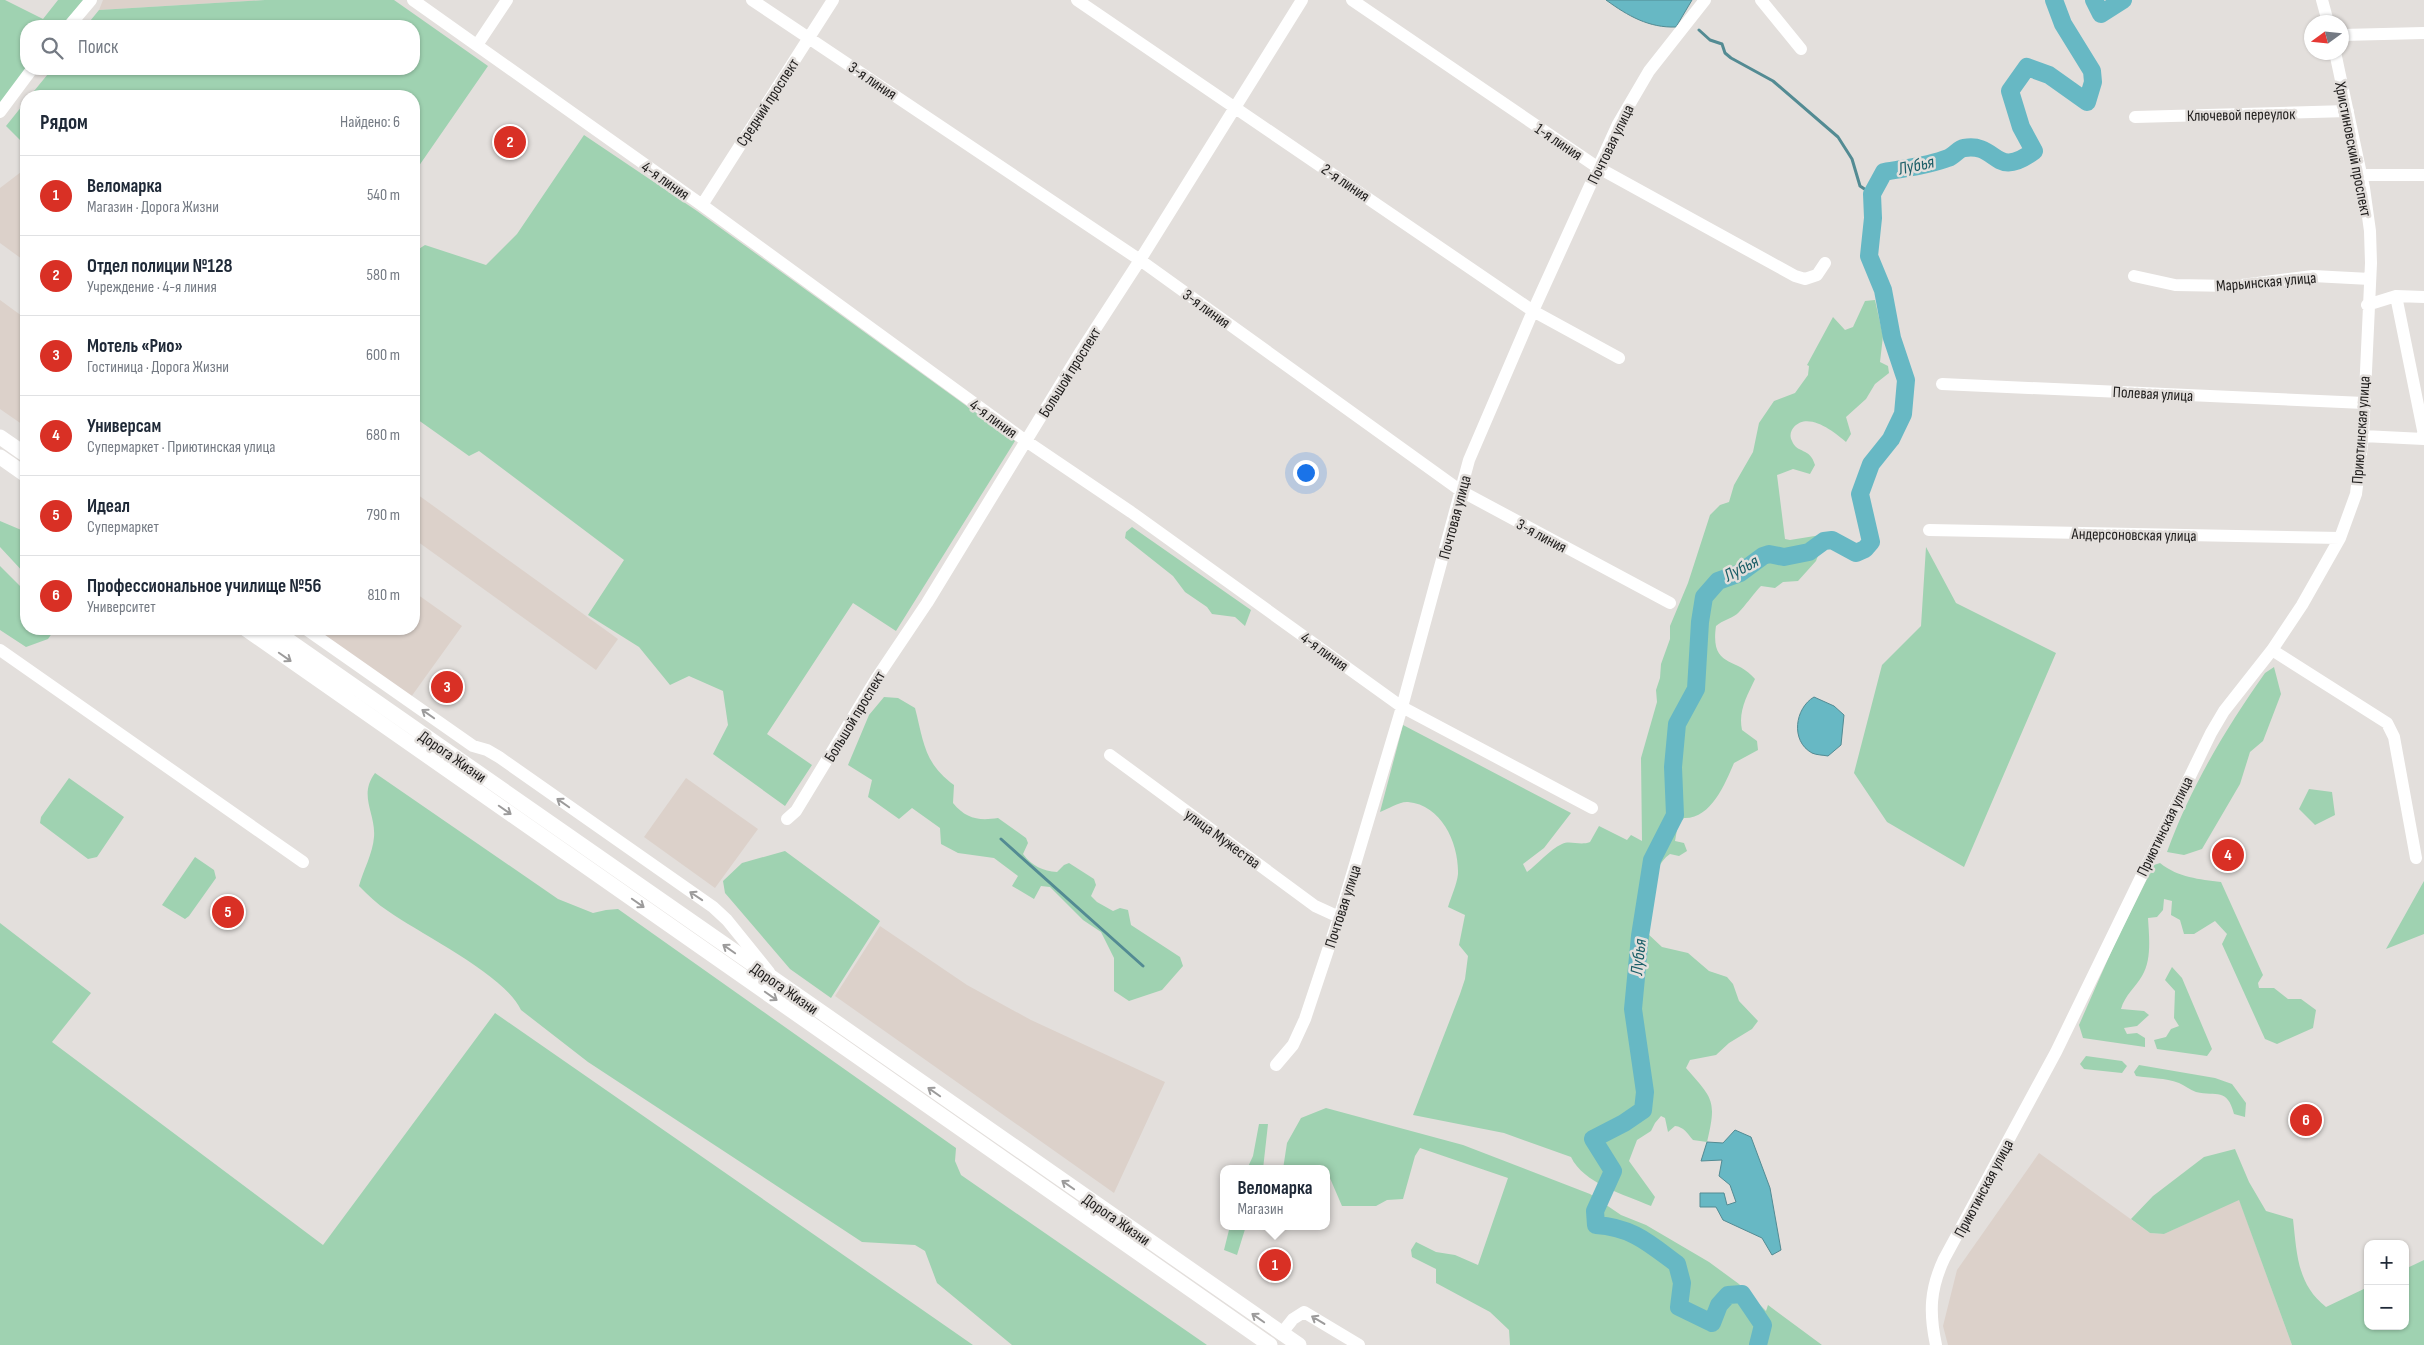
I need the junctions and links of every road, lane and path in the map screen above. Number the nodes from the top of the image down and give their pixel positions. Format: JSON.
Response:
{"nodes":[{"id":1,"x":91,"y":0,"type":"edge"},
{"id":2,"x":413,"y":0,"type":"edge"},
{"id":3,"x":507,"y":0,"type":"edge"},
{"id":4,"x":752,"y":0,"type":"edge"},
{"id":5,"x":832,"y":0,"type":"edge"},
{"id":6,"x":1077,"y":0,"type":"edge"},
{"id":7,"x":1302,"y":0,"type":"edge"},
{"id":8,"x":1352,"y":0,"type":"edge"},
{"id":9,"x":1705,"y":0,"type":"edge"},
{"id":10,"x":1761,"y":0,"type":"edge"},
{"id":11,"x":2322,"y":0,"type":"edge"},
{"id":12,"x":2326,"y":15,"type":"edge"},
{"id":13,"x":74,"y":20,"type":"edge"},
{"id":14,"x":2424,"y":33,"type":"edge"},
{"id":15,"x":2349,"y":34,"type":"edge"},
{"id":16,"x":809,"y":36,"type":"junction"},
{"id":17,"x":477,"y":45,"type":"junction"},
{"id":18,"x":1801,"y":49,"type":"dead end"},
{"id":19,"x":2337,"y":60,"type":"edge"},
{"id":20,"x":28,"y":75,"type":"edge"},
{"id":21,"x":1235,"y":106,"type":"junction"},
{"id":22,"x":2348,"y":111,"type":"junction"},
{"id":23,"x":0,"y":112,"type":"edge"},
{"id":24,"x":2135,"y":116,"type":"dead end"},
{"id":25,"x":1598,"y":167,"type":"junction"},
{"id":26,"x":2424,"y":174,"type":"edge"},
{"id":27,"x":2362,"y":175,"type":"junction"},
{"id":28,"x":702,"y":205,"type":"junction"},
{"id":29,"x":1140,"y":260,"type":"junction"},
{"id":30,"x":1825,"y":263,"type":"dead end"},
{"id":31,"x":2134,"y":276,"type":"dead end"},
{"id":32,"x":2370,"y":279,"type":"junction"},
{"id":33,"x":2396,"y":296,"type":"junction"},
{"id":34,"x":2424,"y":296,"type":"edge"},
{"id":35,"x":2367,"y":305,"type":"junction"},
{"id":36,"x":1533,"y":311,"type":"junction"},
{"id":37,"x":1619,"y":358,"type":"dead end"},
{"id":38,"x":1942,"y":384,"type":"dead end"},
{"id":39,"x":2364,"y":403,"type":"junction"},
{"id":40,"x":2424,"y":434,"type":"edge"},
{"id":41,"x":2362,"y":436,"type":"junction"},
{"id":42,"x":0,"y":437,"type":"edge"},
{"id":43,"x":2424,"y":439,"type":"edge"},
{"id":44,"x":1026,"y":442,"type":"junction"},
{"id":45,"x":20,"y":451,"type":"edge"},
{"id":46,"x":0,"y":457,"type":"edge"},
{"id":47,"x":20,"y":471,"type":"edge"},
{"id":48,"x":1461,"y":491,"type":"junction"},
{"id":49,"x":1929,"y":530,"type":"dead end"},
{"id":50,"x":2340,"y":538,"type":"junction"},
{"id":51,"x":1670,"y":603,"type":"dead end"},
{"id":52,"x":255,"y":635,"type":"edge"},
{"id":53,"x":281,"y":635,"type":"edge"},
{"id":54,"x":315,"y":635,"type":"edge"},
{"id":55,"x":0,"y":650,"type":"edge"},
{"id":56,"x":2272,"y":650,"type":"junction"},
{"id":57,"x":1402,"y":707,"type":"junction"},
{"id":58,"x":1110,"y":755,"type":"dead end"},
{"id":59,"x":1592,"y":808,"type":"dead end"},
{"id":60,"x":787,"y":820,"type":"dead end"},
{"id":61,"x":2416,"y":858,"type":"dead end"},
{"id":62,"x":303,"y":862,"type":"dead end"},
{"id":63,"x":1339,"y":917,"type":"junction"},
{"id":64,"x":777,"y":982,"type":"junction"},
{"id":65,"x":1276,"y":1065,"type":"dead end"},
{"id":66,"x":1281,"y":1334,"type":"junction"},
{"id":67,"x":1270,"y":1345,"type":"edge"},
{"id":68,"x":1299,"y":1345,"type":"edge"},
{"id":69,"x":1359,"y":1345,"type":"edge"},
{"id":70,"x":1936,"y":1345,"type":"edge"}],
"edges":[{"from":1,"to":13,"type":"street"},
{"from":2,"to":17,"type":"street","name":"4-я линия"},
{"from":3,"to":17,"type":"street"},
{"from":4,"to":16,"type":"street","name":"3-я линия"},
{"from":5,"to":16,"type":"street","name":"Средний проспект"},
{"from":6,"to":21,"type":"street","name":"2-я линия"},
{"from":7,"to":21,"type":"street","name":"Большой проспект"},
{"from":8,"to":25,"type":"street","name":"1-я линия"},
{"from":9,"to":25,"type":"street","name":"Почтовая улица"},
{"from":10,"to":18,"type":"street"},
{"from":11,"to":12,"type":"street"},
{"from":14,"to":15,"type":"street"},
{"from":16,"to":28,"type":"street","name":"Средний проспект"},
{"from":16,"to":29,"type":"street","name":"3-я линия"},
{"from":17,"to":28,"type":"street","name":"4-я линия"},
{"from":19,"to":22,"type":"street","name":"Христиновский проспект"},
{"from":20,"to":23,"type":"street"},
{"from":21,"to":29,"type":"street","name":"Большой проспект"},
{"from":21,"to":36,"type":"street","name":"2-я линия"},
{"from":22,"to":24,"type":"street","name":"Ключевой переулок"},
{"from":22,"to":27,"type":"street","name":"Христиновский проспект"},
{"from":25,"to":30,"type":"street","name":"1-я линия"},
{"from":25,"to":36,"type":"street","name":"Почтовая улица"},
{"from":26,"to":27,"type":"street"},
{"from":27,"to":32,"type":"street","name":"Христиновский проспект"},
{"from":28,"to":44,"type":"street","name":"4-я линия"},
{"from":29,"to":44,"type":"street","name":"Большой проспект"},
{"from":29,"to":48,"type":"street","name":"3-я линия"},
{"from":31,"to":32,"type":"street","name":"Марьинская улица"},
{"from":32,"to":35,"type":"street","name":"Христиновский проспект"},
{"from":33,"to":34,"type":"street"},
{"from":33,"to":35,"type":"street"},
{"from":33,"to":40,"type":"street"},
{"from":35,"to":39,"type":"street","name":"Приютинская улица"},
{"from":36,"to":37,"type":"street","name":"2-я линия"},
{"from":36,"to":48,"type":"street","name":"Почтовая улица"},
{"from":38,"to":39,"type":"street","name":"Полевая улица"},
{"from":39,"to":41,"type":"street","name":"Приютинская улица"},
{"from":41,"to":43,"type":"street"},
{"from":41,"to":50,"type":"street","name":"Приютинская улица"},
{"from":42,"to":45,"type":"main road"},
{"from":44,"to":57,"type":"street","name":"4-я линия"},
{"from":44,"to":60,"type":"street","name":"Большой проспект"},
{"from":46,"to":47,"type":"main road"},
{"from":48,"to":51,"type":"street","name":"3-я линия"},
{"from":48,"to":57,"type":"street","name":"Почтовая улица"},
{"from":49,"to":50,"type":"street","name":"Андерсоновская улица"},
{"from":50,"to":56,"type":"street","name":"Приютинская улица"},
{"from":52,"to":67,"type":"main road","name":"Дорога Жизни","one_way":true},
{"from":64,"to":53,"type":"main road","name":"Дорога Жизни","one_way":true},
{"from":64,"to":54,"type":"street","one_way":true},
{"from":55,"to":62,"type":"street"},
{"from":56,"to":61,"type":"street"},
{"from":56,"to":70,"type":"street","name":"Приютинская улица"},
{"from":57,"to":59,"type":"street","name":"4-я линия"},
{"from":57,"to":63,"type":"street","name":"Почтовая улица"},
{"from":58,"to":63,"type":"street","name":"улица Мужества"},
{"from":63,"to":65,"type":"street","name":"Почтовая улица"},
{"from":66,"to":64,"type":"main road","name":"Дорога Жизни","one_way":true},
{"from":66,"to":68,"type":"main road","name":"Дорога Жизни"},
{"from":69,"to":66,"type":"street","one_way":true}]}
